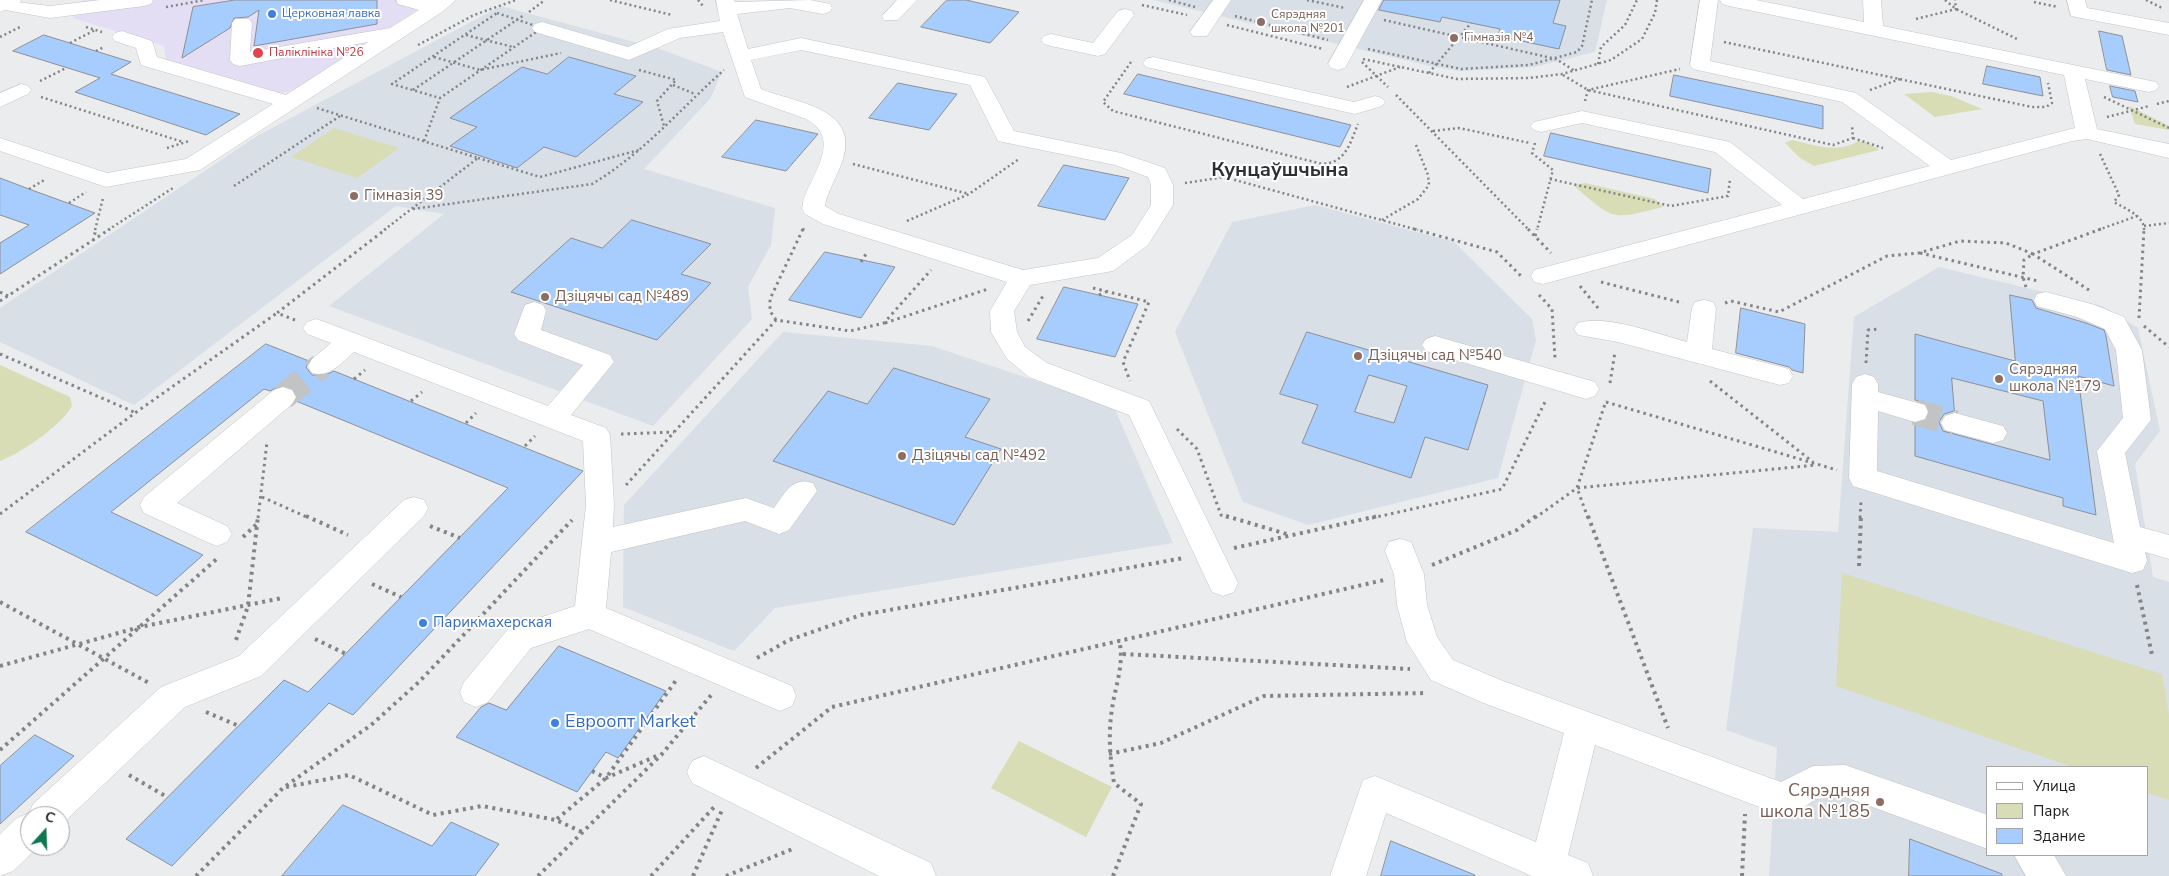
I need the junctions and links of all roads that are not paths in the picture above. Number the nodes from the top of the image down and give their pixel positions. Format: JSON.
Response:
{"nodes":[{"id":1,"x":144,"y":0,"type":"edge"},
{"id":2,"x":405,"y":0,"type":"edge"},
{"id":3,"x":908,"y":0,"type":"edge"},
{"id":4,"x":1709,"y":0,"type":"edge"},
{"id":5,"x":1729,"y":0,"type":"edge"},
{"id":6,"x":1872,"y":0,"type":"edge"},
{"id":7,"x":2076,"y":0,"type":"edge"},
{"id":8,"x":5,"y":3,"type":"edge"},
{"id":9,"x":441,"y":4,"type":"edge"},
{"id":10,"x":823,"y":8,"type":"dead end"},
{"id":11,"x":1368,"y":9,"type":"edge"},
{"id":12,"x":1817,"y":9,"type":"edge"},
{"id":13,"x":1133,"y":10,"type":"road end"},
{"id":14,"x":727,"y":11,"type":"edge"},
{"id":15,"x":891,"y":16,"type":"dead end"},
{"id":16,"x":242,"y":23,"type":"dead end"},
{"id":17,"x":542,"y":28,"type":"dead end"},
{"id":18,"x":2169,"y":29,"type":"edge"},
{"id":19,"x":1874,"y":30,"type":"junction"},
{"id":20,"x":400,"y":31,"type":"junction"},
{"id":21,"x":122,"y":37,"type":"road end"},
{"id":22,"x":1051,"y":40,"type":"dead end"},
{"id":23,"x":1343,"y":54,"type":"road end"},
{"id":24,"x":740,"y":57,"type":"junction"},
{"id":25,"x":1153,"y":63,"type":"road end"},
{"id":26,"x":2073,"y":70,"type":"junction"},
{"id":27,"x":2149,"y":86,"type":"dead end"},
{"id":28,"x":21,"y":90,"type":"road end"},
{"id":29,"x":0,"y":101,"type":"edge"},
{"id":30,"x":289,"y":102,"type":"junction"},
{"id":31,"x":1375,"y":102,"type":"dead end"},
{"id":32,"x":2087,"y":133,"type":"junction"},
{"id":33,"x":1538,"y":135,"type":"road end"},
{"id":34,"x":0,"y":144,"type":"edge"},
{"id":35,"x":2169,"y":151,"type":"edge"},
{"id":36,"x":1948,"y":168,"type":"junction"},
{"id":37,"x":1799,"y":207,"type":"junction"},
{"id":38,"x":1022,"y":278,"type":"junction"},
{"id":39,"x":1535,"y":284,"type":"road end"},
{"id":40,"x":2038,"y":290,"type":"road end"},
{"id":41,"x":1704,"y":308,"type":"road end"},
{"id":42,"x":534,"y":311,"type":"dead end"},
{"id":43,"x":316,"y":328,"type":"road end"},
{"id":44,"x":1586,"y":330,"type":"dead end"},
{"id":45,"x":351,"y":341,"type":"junction"},
{"id":46,"x":1435,"y":345,"type":"dead end"},
{"id":47,"x":1701,"y":365,"type":"junction"},
{"id":48,"x":321,"y":366,"type":"tunnel mouth"},
{"id":49,"x":1780,"y":376,"type":"dead end"},
{"id":50,"x":1596,"y":396,"type":"road end"},
{"id":51,"x":277,"y":402,"type":"tunnel mouth"},
{"id":52,"x":1915,"y":412,"type":"tunnel mouth"},
{"id":53,"x":552,"y":419,"type":"junction"},
{"id":54,"x":1955,"y":423,"type":"tunnel mouth"},
{"id":55,"x":1993,"y":433,"type":"dead end"},
{"id":56,"x":803,"y":491,"type":"dead end"},
{"id":57,"x":414,"y":508,"type":"dead end"},
{"id":58,"x":227,"y":542,"type":"road end"},
{"id":59,"x":596,"y":543,"type":"junction"},
{"id":60,"x":2169,"y":547,"type":"edge"},
{"id":61,"x":2130,"y":548,"type":"junction"},
{"id":62,"x":1405,"y":562,"type":"road end"},
{"id":63,"x":1223,"y":582,"type":"dead end"},
{"id":64,"x":590,"y":614,"type":"junction"},
{"id":65,"x":476,"y":692,"type":"dead end"},
{"id":66,"x":780,"y":696,"type":"dead end"},
{"id":67,"x":1582,"y":725,"type":"junction"},
{"id":68,"x":718,"y":779,"type":"road end"},
{"id":69,"x":57,"y":806,"type":"edge"},
{"id":70,"x":1986,"y":831,"type":"edge"},
{"id":71,"x":20,"y":839,"type":"edge"},
{"id":72,"x":2033,"y":856,"type":"edge"},
{"id":73,"x":0,"y":858,"type":"edge"},
{"id":74,"x":1562,"y":870,"type":"edge"},
{"id":75,"x":918,"y":876,"type":"edge"},
{"id":76,"x":1348,"y":876,"type":"edge"},
{"id":77,"x":2048,"y":876,"type":"edge"}],
"edges":[{"from":1,"to":8,"type":"lane"},
{"from":2,"to":9,"type":"lane"},
{"from":3,"to":15,"type":"lane"},
{"from":4,"to":36,"type":"lane"},
{"from":5,"to":12,"type":"lane"},
{"from":6,"to":19,"type":"lane"},
{"from":7,"to":18,"type":"lane"},
{"from":9,"to":20,"type":"lane"},
{"from":10,"to":14,"type":"lane"},
{"from":11,"to":23,"type":"lane"},
{"from":12,"to":19,"type":"lane"},
{"from":13,"to":22,"type":"lane"},
{"from":14,"to":17,"type":"lane"},
{"from":14,"to":24,"type":"lane"},
{"from":16,"to":20,"type":"lane"},
{"from":19,"to":26,"type":"lane"},
{"from":20,"to":30,"type":"lane"},
{"from":21,"to":30,"type":"lane"},
{"from":24,"to":38,"type":"lane"},
{"from":24,"to":38,"type":"lane"},
{"from":25,"to":31,"type":"lane"},
{"from":26,"to":27,"type":"lane"},
{"from":26,"to":32,"type":"lane"},
{"from":28,"to":29,"type":"lane"},
{"from":30,"to":34,"type":"lane"},
{"from":32,"to":35,"type":"lane"},
{"from":32,"to":36,"type":"lane"},
{"from":33,"to":37,"type":"lane"},
{"from":36,"to":37,"type":"lane"},
{"from":37,"to":39,"type":"lane"},
{"from":38,"to":63,"type":"lane"},
{"from":40,"to":61,"type":"lane"},
{"from":41,"to":47,"type":"lane"},
{"from":42,"to":53,"type":"lane"},
{"from":43,"to":45,"type":"lane"},
{"from":44,"to":47,"type":"lane"},
{"from":45,"to":48,"type":"lane"},
{"from":45,"to":53,"type":"lane"},
{"from":46,"to":50,"type":"lane"},
{"from":47,"to":49,"type":"lane"},
{"from":51,"to":58,"type":"lane"},
{"from":52,"to":61,"type":"lane"},
{"from":53,"to":59,"type":"lane"},
{"from":54,"to":55,"type":"lane"},
{"from":56,"to":59,"type":"lane"},
{"from":57,"to":69,"type":"lane"},
{"from":59,"to":64,"type":"lane"},
{"from":60,"to":61,"type":"lane"},
{"from":62,"to":67,"type":"lane"},
{"from":64,"to":65,"type":"lane"},
{"from":64,"to":66,"type":"lane"},
{"from":67,"to":70,"type":"lane"},
{"from":67,"to":74,"type":"lane"},
{"from":68,"to":75,"type":"lane"},
{"from":71,"to":73,"type":"lane"},
{"from":72,"to":77,"type":"lane"},
{"from":74,"to":76,"type":"lane"}]}
